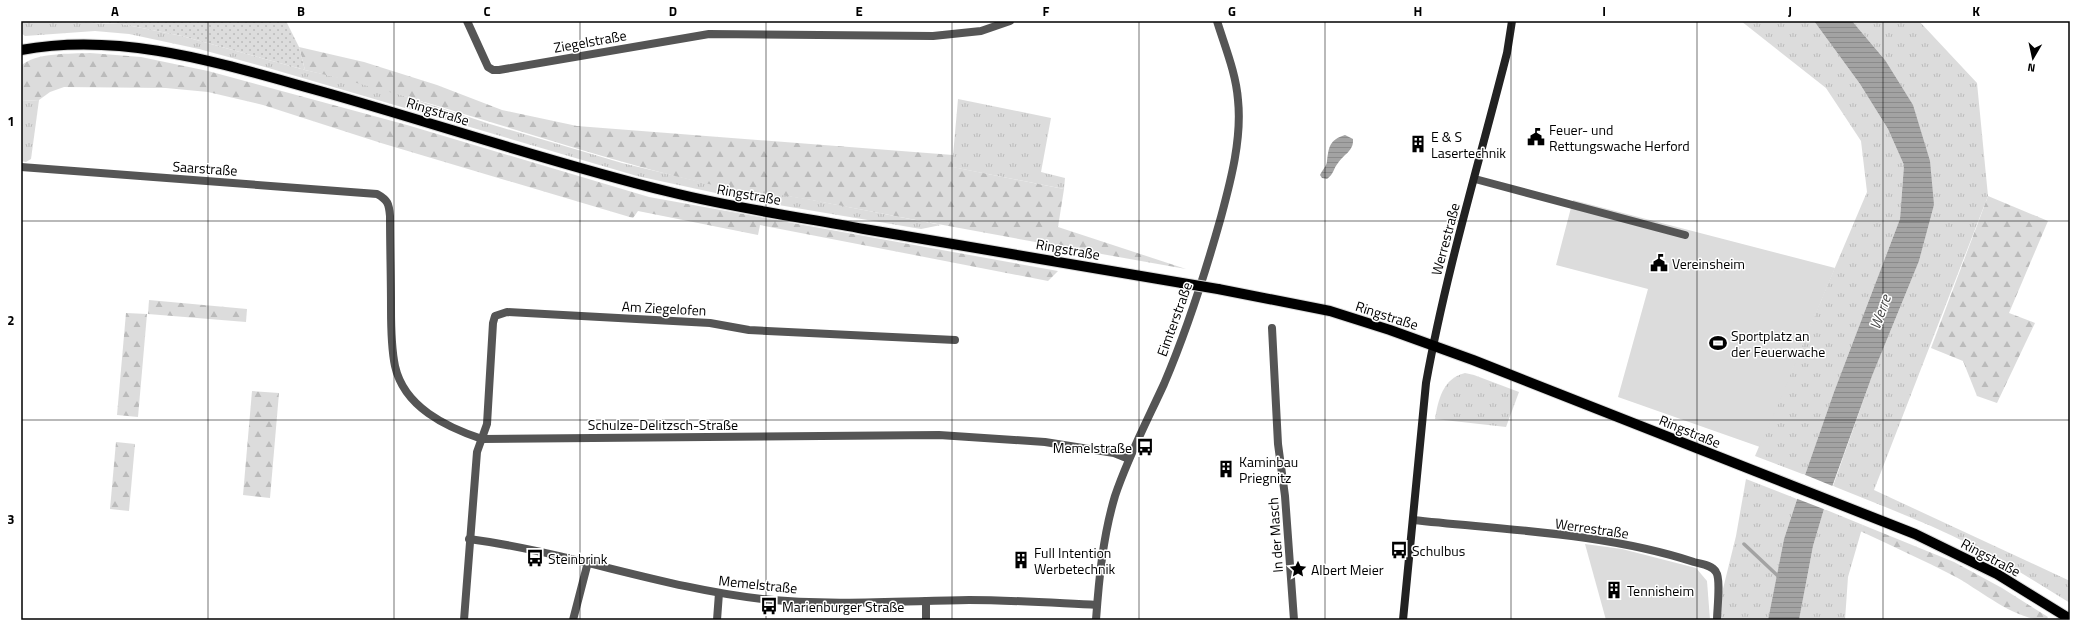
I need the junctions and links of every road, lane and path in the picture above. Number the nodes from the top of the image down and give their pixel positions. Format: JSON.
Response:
{"nodes":[{"id":1,"x":466,"y":21,"type":"edge"},
{"id":2,"x":1010,"y":21,"type":"edge"},
{"id":3,"x":1217,"y":21,"type":"edge"},
{"id":4,"x":1512,"y":21,"type":"edge"},
{"id":5,"x":21,"y":50,"type":"edge"},
{"id":6,"x":21,"y":166,"type":"edge"},
{"id":7,"x":1474,"y":179,"type":"junction"},
{"id":8,"x":386,"y":199,"type":"joint"},
{"id":9,"x":1685,"y":235,"type":"dead end"},
{"id":10,"x":1272,"y":328,"type":"dead end"},
{"id":11,"x":955,"y":340,"type":"dead end"},
{"id":12,"x":1433,"y":345,"type":"junction"},
{"id":13,"x":482,"y":439,"type":"junction"},
{"id":14,"x":1129,"y":459,"type":"junction"},
{"id":15,"x":1413,"y":520,"type":"junction"},
{"id":16,"x":469,"y":539,"type":"junction"},
{"id":17,"x":588,"y":562,"type":"junction"},
{"id":18,"x":719,"y":593,"type":"junction"},
{"id":19,"x":926,"y":601,"type":"junction"},
{"id":20,"x":1097,"y":605,"type":"junction"},
{"id":21,"x":2070,"y":619,"type":"edge"},
{"id":22,"x":464,"y":620,"type":"edge"},
{"id":23,"x":573,"y":620,"type":"edge"},
{"id":24,"x":717,"y":620,"type":"edge"},
{"id":25,"x":926,"y":620,"type":"edge"},
{"id":26,"x":1096,"y":620,"type":"edge"},
{"id":27,"x":1294,"y":620,"type":"edge"},
{"id":28,"x":1403,"y":620,"type":"edge"},
{"id":29,"x":1717,"y":620,"type":"edge"}],
"edges":[{"from":1,"to":2,"type":"street","name":"Ziegelstraße"},
{"from":3,"to":14,"type":"street","name":"Eimterstraße"},
{"from":4,"to":7,"type":"main road","name":"Werrestraße"},
{"from":5,"to":12,"type":"main road","name":"Ringstraße","bridge":true},
{"from":6,"to":8,"type":"street","name":"Saarstraße"},
{"from":7,"to":9,"type":"street"},
{"from":7,"to":12,"type":"main road","name":"Werrestraße"},
{"from":8,"to":13,"type":"street","name":"Schulze-Delitzsch-Straße"},
{"from":10,"to":27,"type":"street","name":"In der Masch"},
{"from":11,"to":13,"type":"street","name":"Am Ziegelofen"},
{"from":12,"to":15,"type":"main road","name":"Werrestraße"},
{"from":12,"to":21,"type":"main road","name":"Ringstraße"},
{"from":13,"to":14,"type":"street","name":"Schulze-Delitzsch-Straße"},
{"from":13,"to":16,"type":"street"},
{"from":14,"to":20,"type":"street","name":"Eimterstraße"},
{"from":15,"to":28,"type":"main road","name":"Werrestraße"},
{"from":15,"to":29,"type":"street","name":"Werrestraße"},
{"from":16,"to":17,"type":"street","name":"Memelstraße"},
{"from":16,"to":22,"type":"street"},
{"from":17,"to":18,"type":"street","name":"Memelstraße"},
{"from":17,"to":23,"type":"street"},
{"from":18,"to":19,"type":"street","name":"Memelstraße"},
{"from":18,"to":24,"type":"street"},
{"from":19,"to":20,"type":"street","name":"Memelstraße"},
{"from":19,"to":25,"type":"street"},
{"from":20,"to":26,"type":"street","name":"Eimterstraße"}]}
